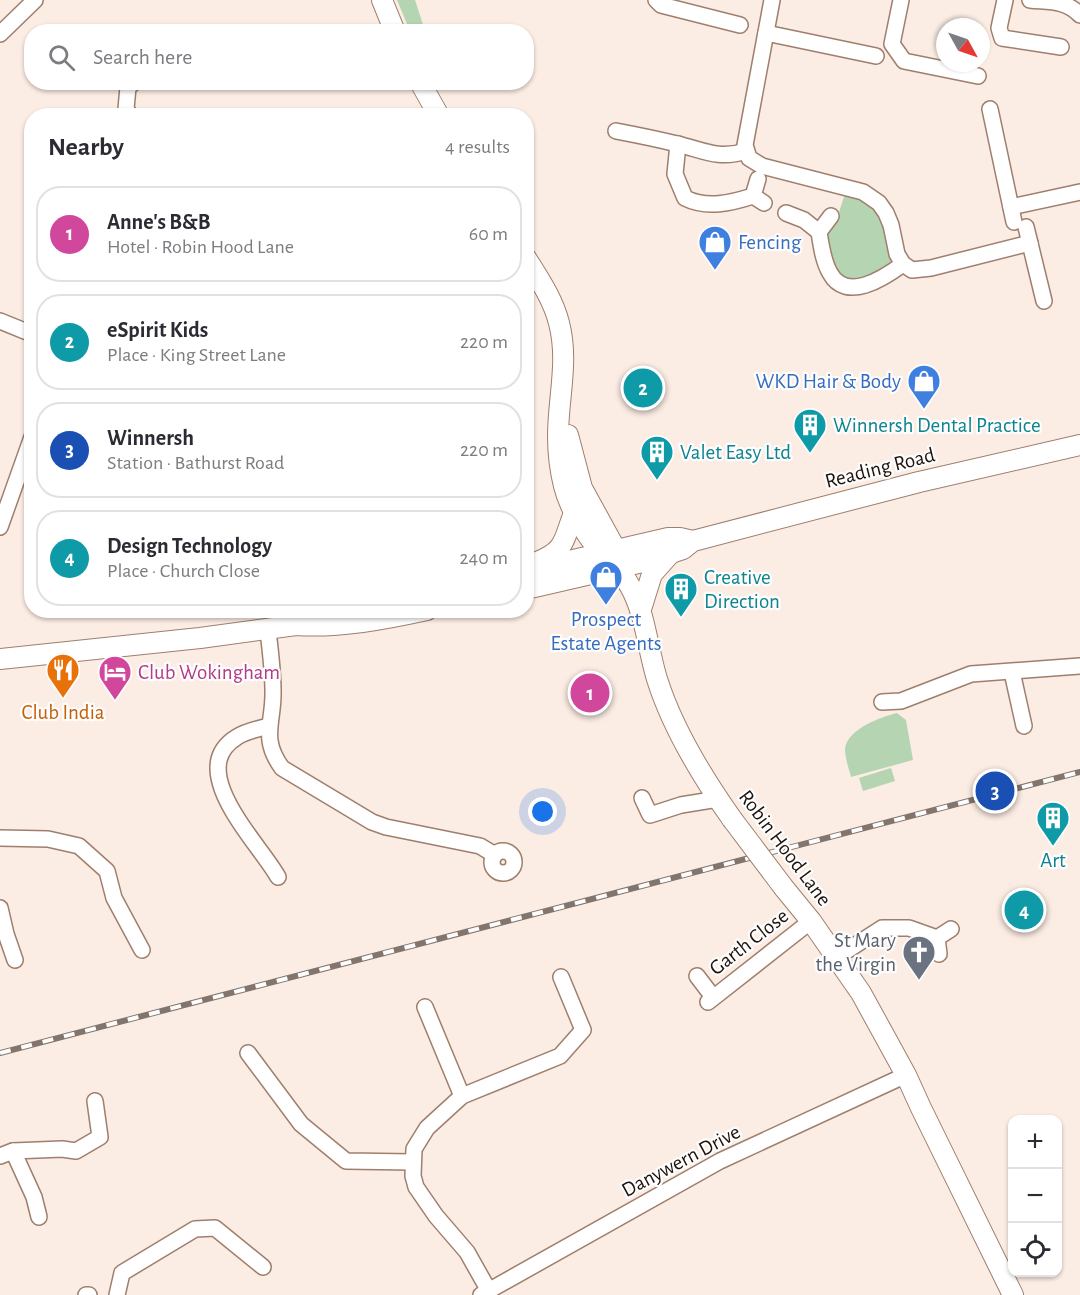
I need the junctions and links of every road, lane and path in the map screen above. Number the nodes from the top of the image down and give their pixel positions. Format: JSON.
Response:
{"nodes":[{"id":1,"x":35,"y":0,"type":"edge"},
{"id":2,"x":382,"y":0,"type":"edge"},
{"id":3,"x":656,"y":0,"type":"edge"},
{"id":4,"x":772,"y":0,"type":"edge"},
{"id":5,"x":901,"y":0,"type":"edge"},
{"id":6,"x":1005,"y":0,"type":"edge"},
{"id":7,"x":1030,"y":0,"type":"edge"},
{"id":8,"x":1064,"y":2,"type":"edge"},
{"id":9,"x":1080,"y":15,"type":"edge"},
{"id":10,"x":392,"y":24,"type":"edge"},
{"id":11,"x":740,"y":25,"type":"dead end"},
{"id":12,"x":766,"y":33,"type":"junction"},
{"id":13,"x":0,"y":34,"type":"edge"},
{"id":14,"x":1061,"y":47,"type":"dead end"},
{"id":15,"x":876,"y":56,"type":"dead end"},
{"id":16,"x":978,"y":76,"type":"dead end"},
{"id":17,"x":129,"y":90,"type":"edge"},
{"id":18,"x":424,"y":90,"type":"edge"},
{"id":19,"x":126,"y":108,"type":"edge"},
{"id":20,"x":435,"y":108,"type":"edge"},
{"id":21,"x":990,"y":109,"type":"dead end"},
{"id":22,"x":616,"y":131,"type":"dead end"},
{"id":23,"x":678,"y":144,"type":"junction"},
{"id":24,"x":746,"y":151,"type":"junction"},
{"id":25,"x":758,"y":179,"type":"dead end"},
{"id":26,"x":1080,"y":192,"type":"edge"},
{"id":27,"x":786,"y":213,"type":"dead end"},
{"id":28,"x":831,"y":216,"type":"dead end"},
{"id":29,"x":1017,"y":219,"type":"junction"},
{"id":30,"x":819,"y":232,"type":"junction"},
{"id":31,"x":1030,"y":243,"type":"junction"},
{"id":32,"x":903,"y":264,"type":"junction"},
{"id":33,"x":534,"y":271,"type":"edge"},
{"id":34,"x":1044,"y":301,"type":"dead end"},
{"id":35,"x":0,"y":321,"type":"edge"},
{"id":36,"x":24,"y":331,"type":"edge"},
{"id":37,"x":560,"y":400,"type":"junction"},
{"id":38,"x":1080,"y":445,"type":"edge"},
{"id":39,"x":24,"y":460,"type":"edge"},
{"id":40,"x":574,"y":511,"type":"junction"},
{"id":41,"x":0,"y":527,"type":"edge"},
{"id":42,"x":693,"y":541,"type":"junction"},
{"id":43,"x":669,"y":555,"type":"junction"},
{"id":44,"x":612,"y":557,"type":"junction"},
{"id":45,"x":534,"y":565,"type":"edge"},
{"id":46,"x":534,"y":568,"type":"edge"},
{"id":47,"x":534,"y":586,"type":"edge"},
{"id":48,"x":640,"y":609,"type":"junction"},
{"id":49,"x":308,"y":618,"type":"edge"},
{"id":50,"x":376,"y":618,"type":"edge"},
{"id":51,"x":296,"y":625,"type":"junction"},
{"id":52,"x":268,"y":630,"type":"junction"},
{"id":53,"x":0,"y":659,"type":"edge"},
{"id":54,"x":1080,"y":666,"type":"edge"},
{"id":55,"x":1012,"y":672,"type":"junction"},
{"id":56,"x":882,"y":702,"type":"dead end"},
{"id":57,"x":268,"y":726,"type":"junction"},
{"id":58,"x":1024,"y":726,"type":"dead end"},
{"id":59,"x":642,"y":798,"type":"dead end"},
{"id":60,"x":718,"y":800,"type":"junction"},
{"id":61,"x":0,"y":838,"type":"edge"},
{"id":62,"x":495,"y":855,"type":"dead end"},
{"id":63,"x":278,"y":877,"type":"dead end"},
{"id":64,"x":0,"y":908,"type":"edge"},
{"id":65,"x":811,"y":921,"type":"junction"},
{"id":66,"x":951,"y":929,"type":"dead end"},
{"id":67,"x":937,"y":938,"type":"junction"},
{"id":68,"x":142,"y":950,"type":"dead end"},
{"id":69,"x":939,"y":954,"type":"dead end"},
{"id":70,"x":837,"y":957,"type":"junction"},
{"id":71,"x":15,"y":960,"type":"dead end"},
{"id":72,"x":697,"y":976,"type":"dead end"},
{"id":73,"x":561,"y":977,"type":"dead end"},
{"id":74,"x":425,"y":1007,"type":"dead end"},
{"id":75,"x":248,"y":1053,"type":"dead end"},
{"id":76,"x":906,"y":1075,"type":"junction"},
{"id":77,"x":462,"y":1096,"type":"junction"},
{"id":78,"x":95,"y":1101,"type":"dead end"},
{"id":79,"x":6,"y":1154,"type":"edge"},
{"id":80,"x":412,"y":1162,"type":"junction"},
{"id":81,"x":39,"y":1217,"type":"dead end"},
{"id":82,"x":263,"y":1267,"type":"dead end"},
{"id":83,"x":485,"y":1293,"type":"edge"},
{"id":84,"x":117,"y":1295,"type":"edge"},
{"id":85,"x":1013,"y":1295,"type":"edge"}],
"edges":[{"from":1,"to":13,"type":"street"},
{"from":2,"to":10,"type":"main road"},
{"from":3,"to":11,"type":"street"},
{"from":4,"to":12,"type":"street"},
{"from":5,"to":16,"type":"street"},
{"from":6,"to":14,"type":"street"},
{"from":7,"to":8,"type":"street"},
{"from":8,"to":9,"type":"street"},
{"from":12,"to":15,"type":"street"},
{"from":12,"to":24,"type":"street"},
{"from":17,"to":19,"type":"street"},
{"from":18,"to":20,"type":"main road"},
{"from":21,"to":29,"type":"street"},
{"from":22,"to":23,"type":"street"},
{"from":23,"to":24,"type":"street"},
{"from":23,"to":25,"type":"street"},
{"from":24,"to":32,"type":"street"},
{"from":26,"to":29,"type":"street"},
{"from":27,"to":30,"type":"street"},
{"from":28,"to":30,"type":"street"},
{"from":29,"to":31,"type":"street"},
{"from":30,"to":32,"type":"street"},
{"from":31,"to":32,"type":"street"},
{"from":31,"to":34,"type":"street"},
{"from":33,"to":37,"type":"main road"},
{"from":35,"to":36,"type":"street"},
{"from":37,"to":40,"type":"main road"},
{"from":37,"to":44,"type":"main road"},
{"from":38,"to":42,"type":"main road","name":"Reading Road"},
{"from":39,"to":41,"type":"street"},
{"from":40,"to":44,"type":"main road"},
{"from":40,"to":45,"type":"main road"},
{"from":42,"to":43,"type":"main road","name":"Reading Road"},
{"from":42,"to":44,"type":"main road","name":"Reading Road"},
{"from":43,"to":44,"type":"main road","name":"Reading Road"},
{"from":43,"to":48,"type":"main road"},
{"from":44,"to":46,"type":"main road","name":"Reading Road"},
{"from":44,"to":47,"type":"main road","name":"Reading Road"},
{"from":44,"to":48,"type":"main road","name":"Robin Hood Lane"},
{"from":48,"to":60,"type":"main road","name":"Robin Hood Lane"},
{"from":49,"to":51,"type":"main road"},
{"from":50,"to":51,"type":"main road"},
{"from":51,"to":52,"type":"main road"},
{"from":52,"to":53,"type":"main road"},
{"from":52,"to":57,"type":"street"},
{"from":54,"to":55,"type":"street"},
{"from":55,"to":56,"type":"street"},
{"from":55,"to":58,"type":"street"},
{"from":57,"to":62,"type":"street"},
{"from":57,"to":63,"type":"street"},
{"from":59,"to":60,"type":"street"},
{"from":60,"to":65,"type":"main road","name":"Robin Hood Lane","bridge":true},
{"from":61,"to":68,"type":"street"},
{"from":64,"to":71,"type":"street"},
{"from":65,"to":70,"type":"main road","name":"Robin Hood Lane"},
{"from":65,"to":72,"type":"street","name":"Garth Close"},
{"from":66,"to":67,"type":"street"},
{"from":67,"to":69,"type":"street"},
{"from":67,"to":70,"type":"street"},
{"from":70,"to":76,"type":"main road","name":"Robin Hood Lane"},
{"from":73,"to":77,"type":"street"},
{"from":74,"to":77,"type":"street"},
{"from":75,"to":80,"type":"street"},
{"from":76,"to":83,"type":"street","name":"Danywern Drive"},
{"from":76,"to":85,"type":"main road","name":"Robin Hood Lane"},
{"from":77,"to":80,"type":"street"},
{"from":78,"to":79,"type":"street"},
{"from":79,"to":81,"type":"street"},
{"from":80,"to":83,"type":"street"},
{"from":82,"to":84,"type":"street"}]}
